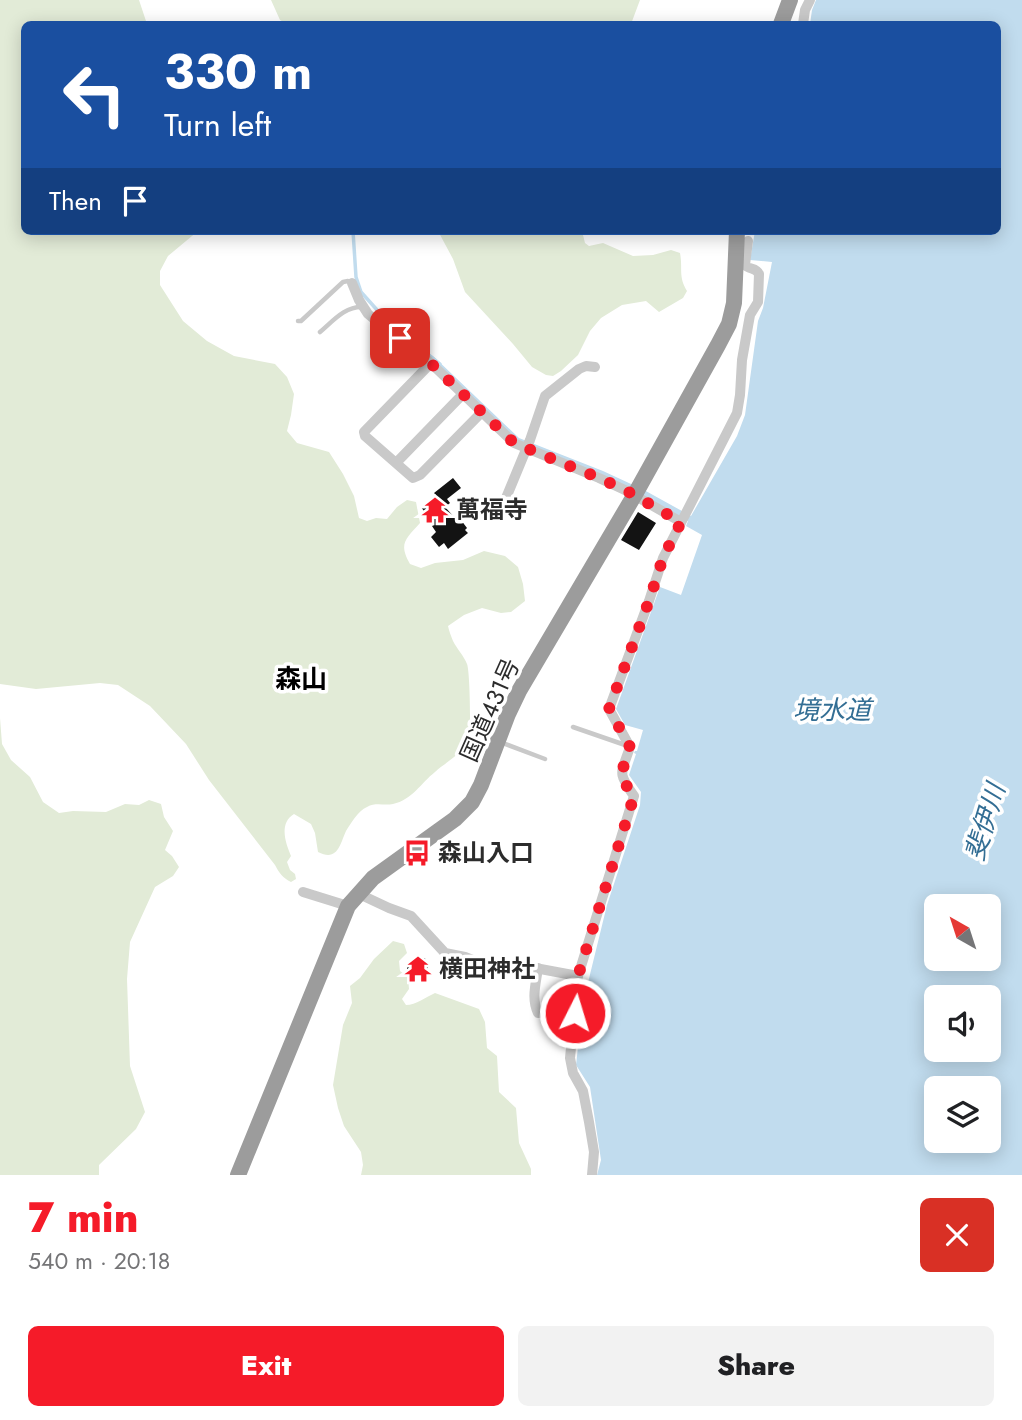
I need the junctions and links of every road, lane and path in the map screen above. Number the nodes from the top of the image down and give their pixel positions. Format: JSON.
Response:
{"nodes":[{"id":1,"x":789,"y":0,"type":"edge"},
{"id":2,"x":810,"y":0,"type":"edge"},
{"id":3,"x":782,"y":21,"type":"edge"},
{"id":4,"x":803,"y":21,"type":"edge"},
{"id":5,"x":743,"y":236,"type":"edge"},
{"id":6,"x":352,"y":283,"type":"joint"},
{"id":7,"x":363,"y":307,"type":"junction"},
{"id":8,"x":298,"y":321,"type":"dead end"},
{"id":9,"x":320,"y":332,"type":"dead end"},
{"id":10,"x":430,"y":363,"type":"junction"},
{"id":11,"x":595,"y":367,"type":"dead end"},
{"id":12,"x":463,"y":394,"type":"junction"},
{"id":13,"x":482,"y":412,"type":"junction"},
{"id":14,"x":528,"y":445,"type":"junction"},
{"id":15,"x":396,"y":463,"type":"junction"},
{"id":16,"x":636,"y":491,"type":"junction"},
{"id":17,"x":506,"y":498,"type":"dead end"},
{"id":18,"x":683,"y":517,"type":"junction"},
{"id":19,"x":573,"y":727,"type":"dead end"},
{"id":20,"x":497,"y":741,"type":"junction"},
{"id":21,"x":630,"y":747,"type":"junction"},
{"id":22,"x":545,"y":759,"type":"dead end"},
{"id":23,"x":303,"y":891,"type":"dead end"},
{"id":24,"x":353,"y":899,"type":"junction"},
{"id":25,"x":537,"y":968,"type":"junction"},
{"id":26,"x":578,"y":976,"type":"junction"},
{"id":27,"x":575,"y":1013,"type":"junction"},
{"id":28,"x":238,"y":1175,"type":"edge"},
{"id":29,"x":592,"y":1175,"type":"edge"}],
"edges":[{"from":1,"to":3,"type":"highway"},
{"from":2,"to":4,"type":"street"},
{"from":5,"to":16,"type":"highway","name":"国道431号"},
{"from":5,"to":18,"type":"street"},
{"from":6,"to":7,"type":"street"},
{"from":6,"to":8,"type":"lane"},
{"from":7,"to":9,"type":"lane"},
{"from":7,"to":10,"type":"street"},
{"from":10,"to":12,"type":"street"},
{"from":10,"to":15,"type":"street"},
{"from":11,"to":14,"type":"street"},
{"from":12,"to":13,"type":"street"},
{"from":12,"to":15,"type":"street"},
{"from":13,"to":14,"type":"street"},
{"from":13,"to":15,"type":"street"},
{"from":14,"to":16,"type":"street"},
{"from":14,"to":17,"type":"street"},
{"from":16,"to":18,"type":"street"},
{"from":16,"to":20,"type":"highway","name":"国道431号"},
{"from":18,"to":21,"type":"street"},
{"from":19,"to":21,"type":"lane"},
{"from":20,"to":22,"type":"lane"},
{"from":20,"to":24,"type":"highway","name":"国道431号"},
{"from":21,"to":26,"type":"street"},
{"from":23,"to":24,"type":"street"},
{"from":24,"to":25,"type":"street"},
{"from":24,"to":28,"type":"highway","name":"国道431号"},
{"from":25,"to":26,"type":"street"},
{"from":25,"to":27,"type":"street"},
{"from":26,"to":27,"type":"street"},
{"from":27,"to":29,"type":"street"}]}
